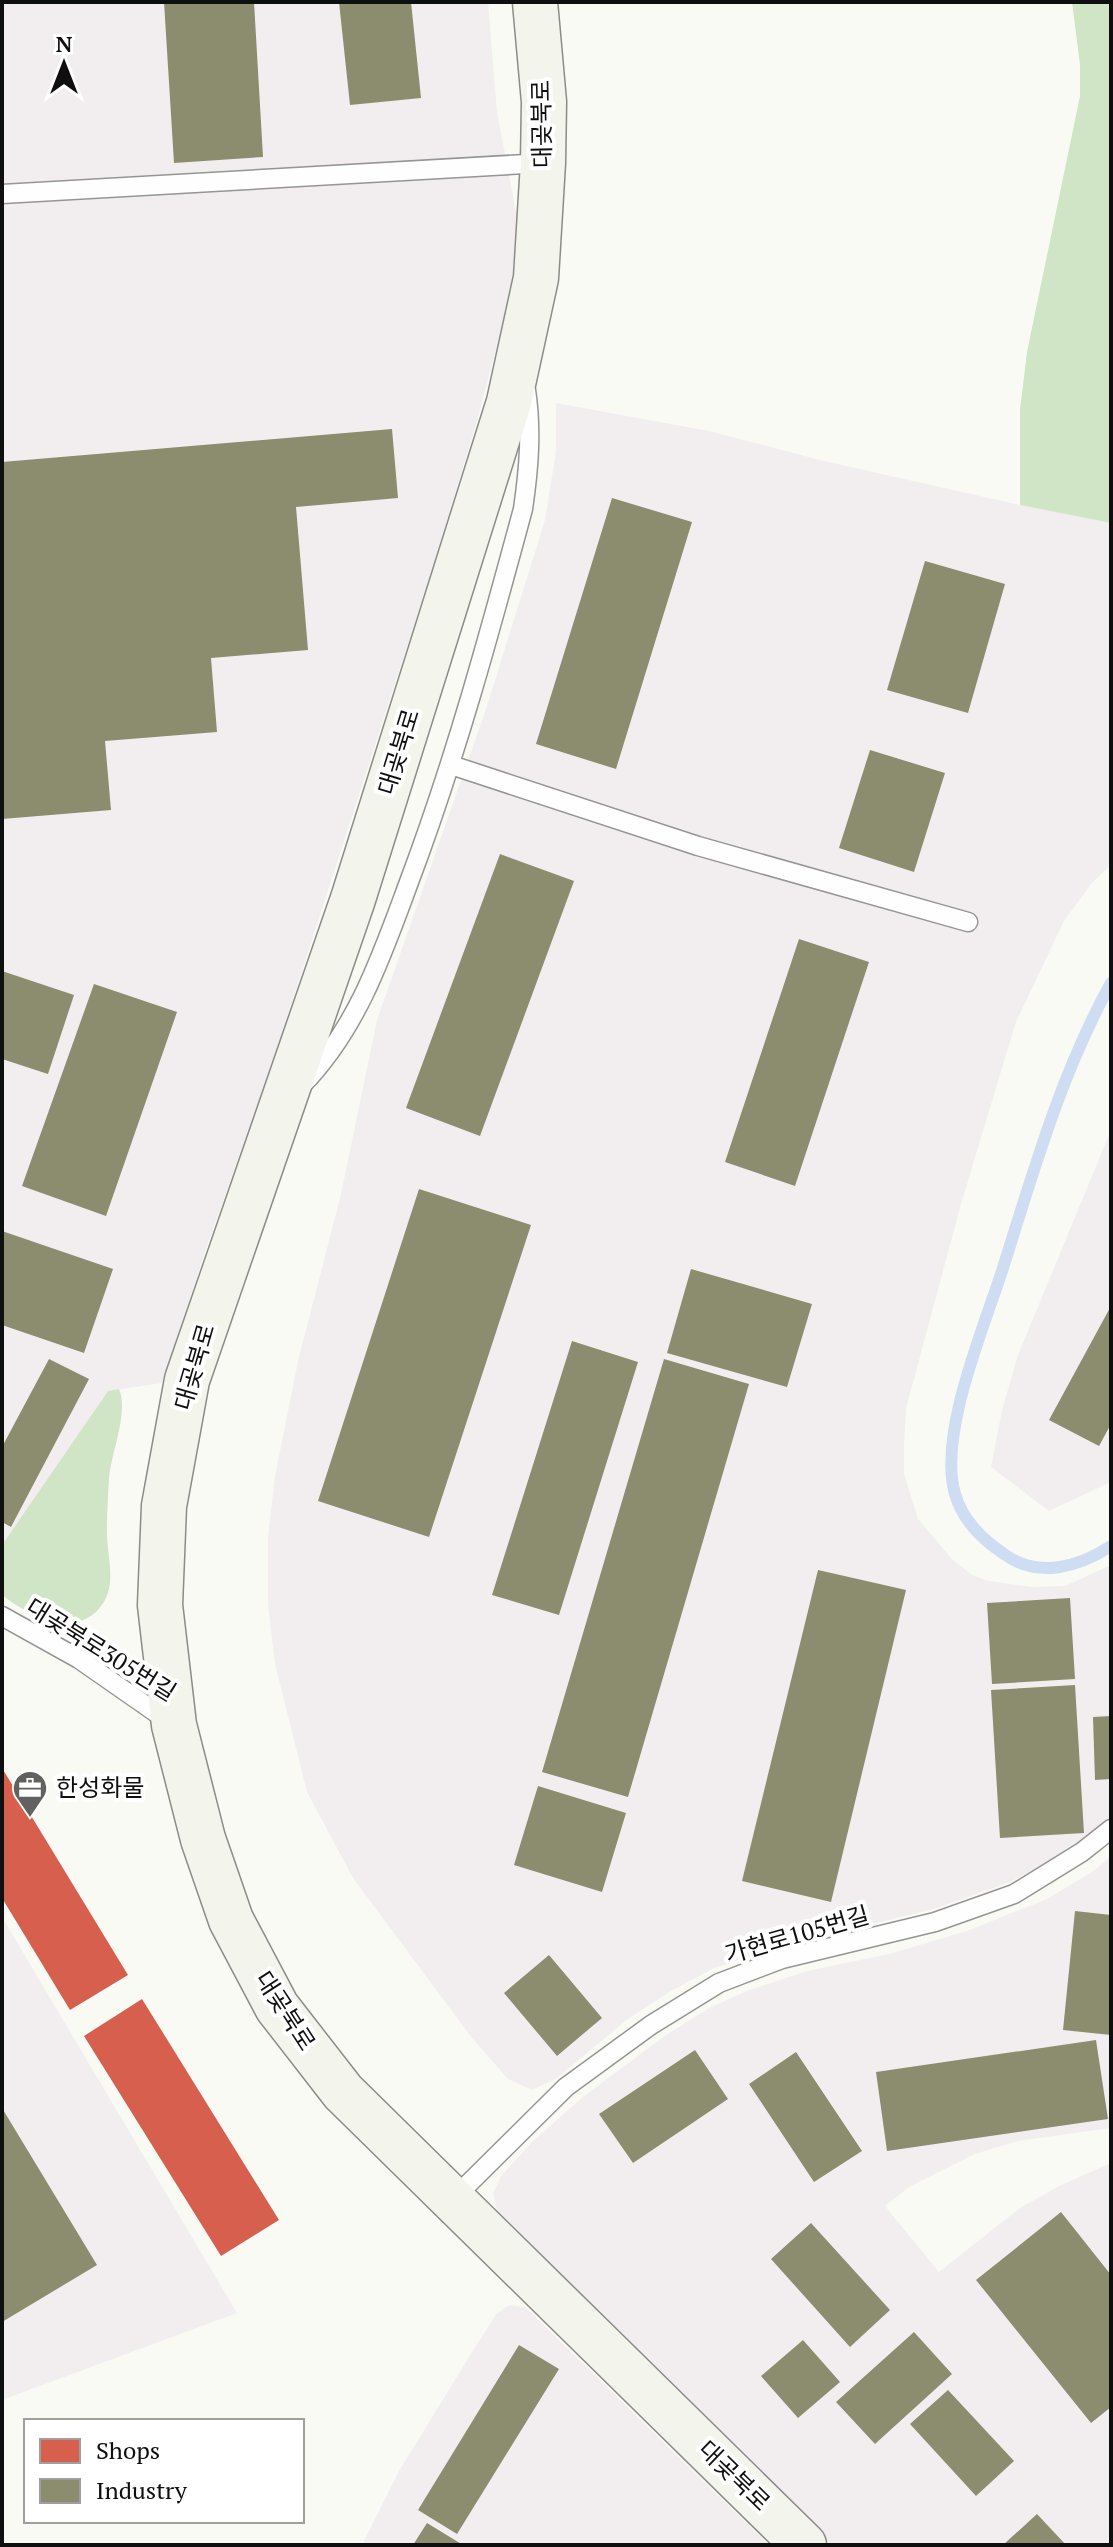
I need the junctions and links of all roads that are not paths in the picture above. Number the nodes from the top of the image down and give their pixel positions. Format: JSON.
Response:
{"nodes":[{"id":1,"x":535,"y":2,"type":"edge"},
{"id":2,"x":543,"y":163,"type":"junction"},
{"id":3,"x":2,"y":194,"type":"edge"},
{"id":4,"x":521,"y":351,"type":"junction"},
{"id":5,"x":451,"y":765,"type":"junction"},
{"id":6,"x":968,"y":922,"type":"dead end"},
{"id":7,"x":281,"y":1107,"type":"junction"},
{"id":8,"x":2,"y":1616,"type":"edge"},
{"id":9,"x":174,"y":1725,"type":"junction"},
{"id":10,"x":1111,"y":1829,"type":"edge"},
{"id":11,"x":452,"y":2200,"type":"junction"},
{"id":12,"x":804,"y":2545,"type":"edge"}],
"edges":[{"from":1,"to":2,"type":"street","name":"대곶북로"},
{"from":2,"to":3,"type":"lane"},
{"from":2,"to":4,"type":"street","name":"대곶북로"},
{"from":4,"to":5,"type":"lane"},
{"from":4,"to":7,"type":"street","name":"대곶북로"},
{"from":5,"to":6,"type":"lane"},
{"from":5,"to":7,"type":"lane"},
{"from":7,"to":9,"type":"street","name":"대곶북로"},
{"from":8,"to":9,"type":"lane","name":"대곶북로305번길"},
{"from":9,"to":11,"type":"street","name":"대곶북로"},
{"from":10,"to":11,"type":"lane","name":"가현로105번길"},
{"from":11,"to":12,"type":"street","name":"대곶북로"}]}
